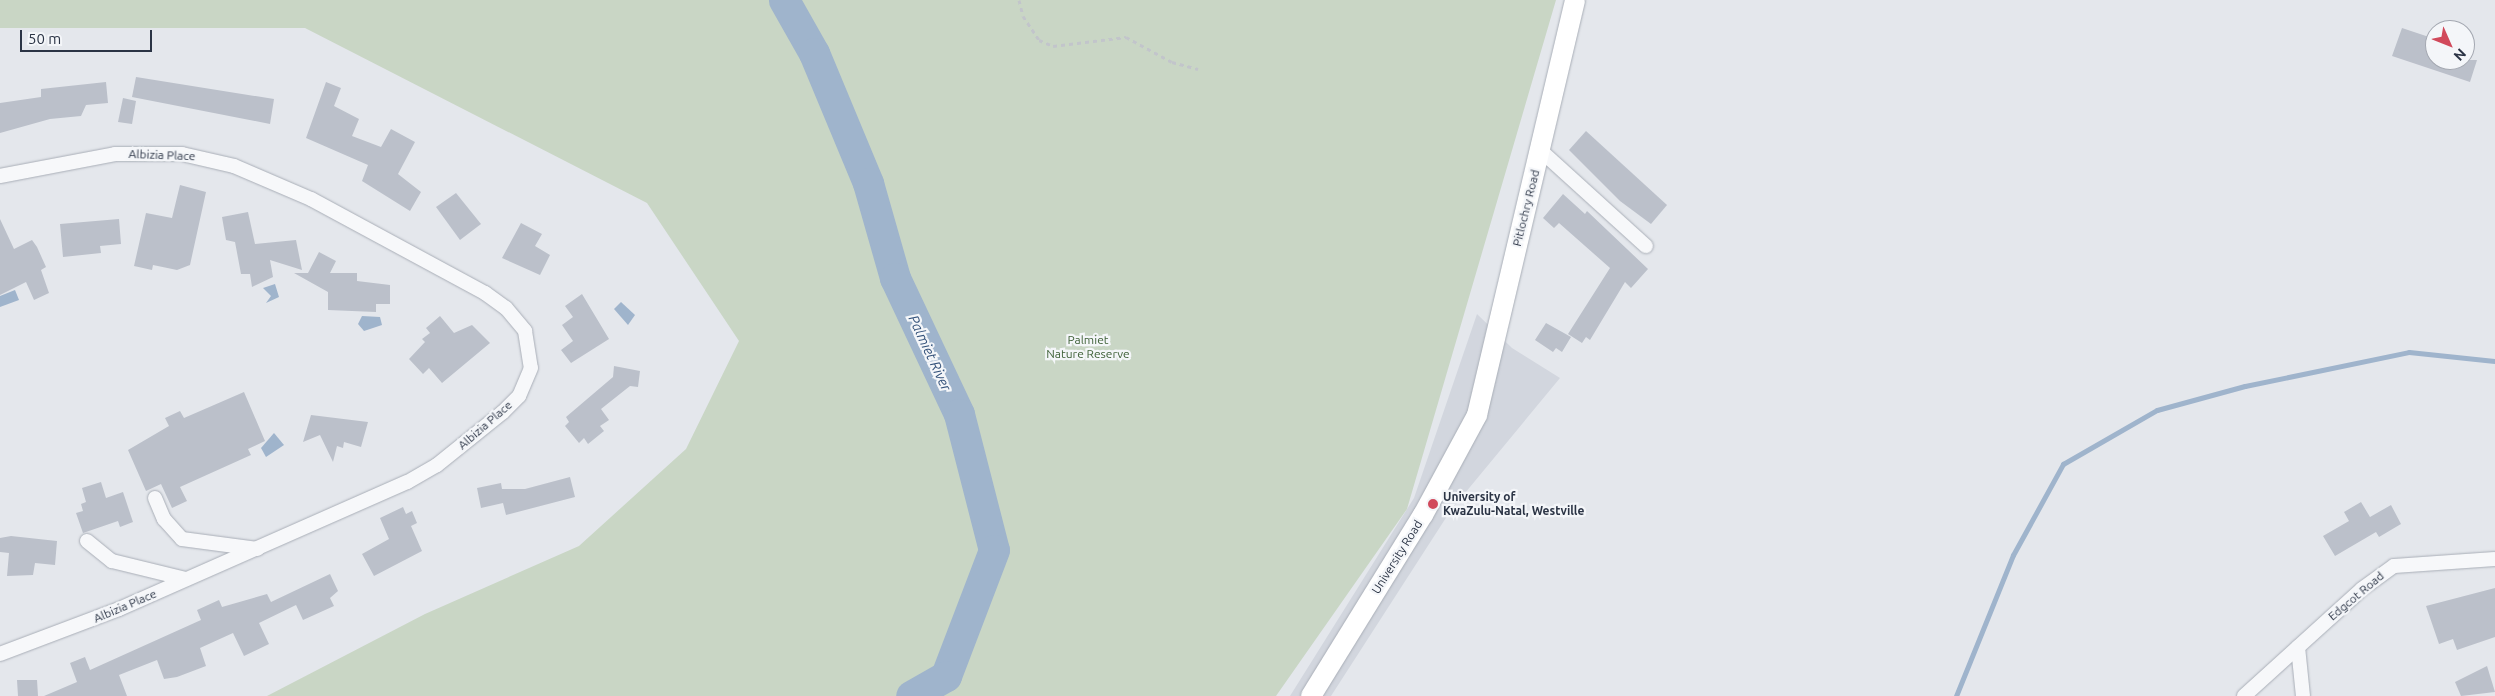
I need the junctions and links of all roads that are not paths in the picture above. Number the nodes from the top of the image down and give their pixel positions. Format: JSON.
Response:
{"nodes":[{"id":1,"x":1575,"y":0,"type":"edge"},
{"id":2,"x":1540,"y":150,"type":"junction"},
{"id":3,"x":0,"y":176,"type":"edge"},
{"id":4,"x":1646,"y":246,"type":"dead end"},
{"id":5,"x":1477,"y":415,"type":"joint"},
{"id":6,"x":155,"y":498,"type":"dead end"},
{"id":7,"x":87,"y":541,"type":"dead end"},
{"id":8,"x":257,"y":549,"type":"junction"},
{"id":9,"x":2495,"y":559,"type":"edge"},
{"id":10,"x":186,"y":580,"type":"junction"},
{"id":11,"x":2298,"y":647,"type":"junction"},
{"id":12,"x":0,"y":654,"type":"edge"},
{"id":13,"x":1311,"y":696,"type":"edge"},
{"id":14,"x":2244,"y":696,"type":"edge"},
{"id":15,"x":2304,"y":696,"type":"edge"}],
"edges":[{"from":1,"to":2,"type":"street","name":"Pitlochry Road"},
{"from":2,"to":4,"type":"street"},
{"from":2,"to":5,"type":"street","name":"Pitlochry Road"},
{"from":3,"to":8,"type":"street","name":"Albizia Place"},
{"from":5,"to":13,"type":"street","name":"University Road"},
{"from":6,"to":8,"type":"street"},
{"from":7,"to":10,"type":"street"},
{"from":8,"to":10,"type":"street","name":"Albizia Place"},
{"from":9,"to":11,"type":"street","name":"Edgcot Road"},
{"from":10,"to":12,"type":"street","name":"Albizia Place"},
{"from":11,"to":14,"type":"street","name":"Edgcot Road"},
{"from":11,"to":15,"type":"street"}]}
